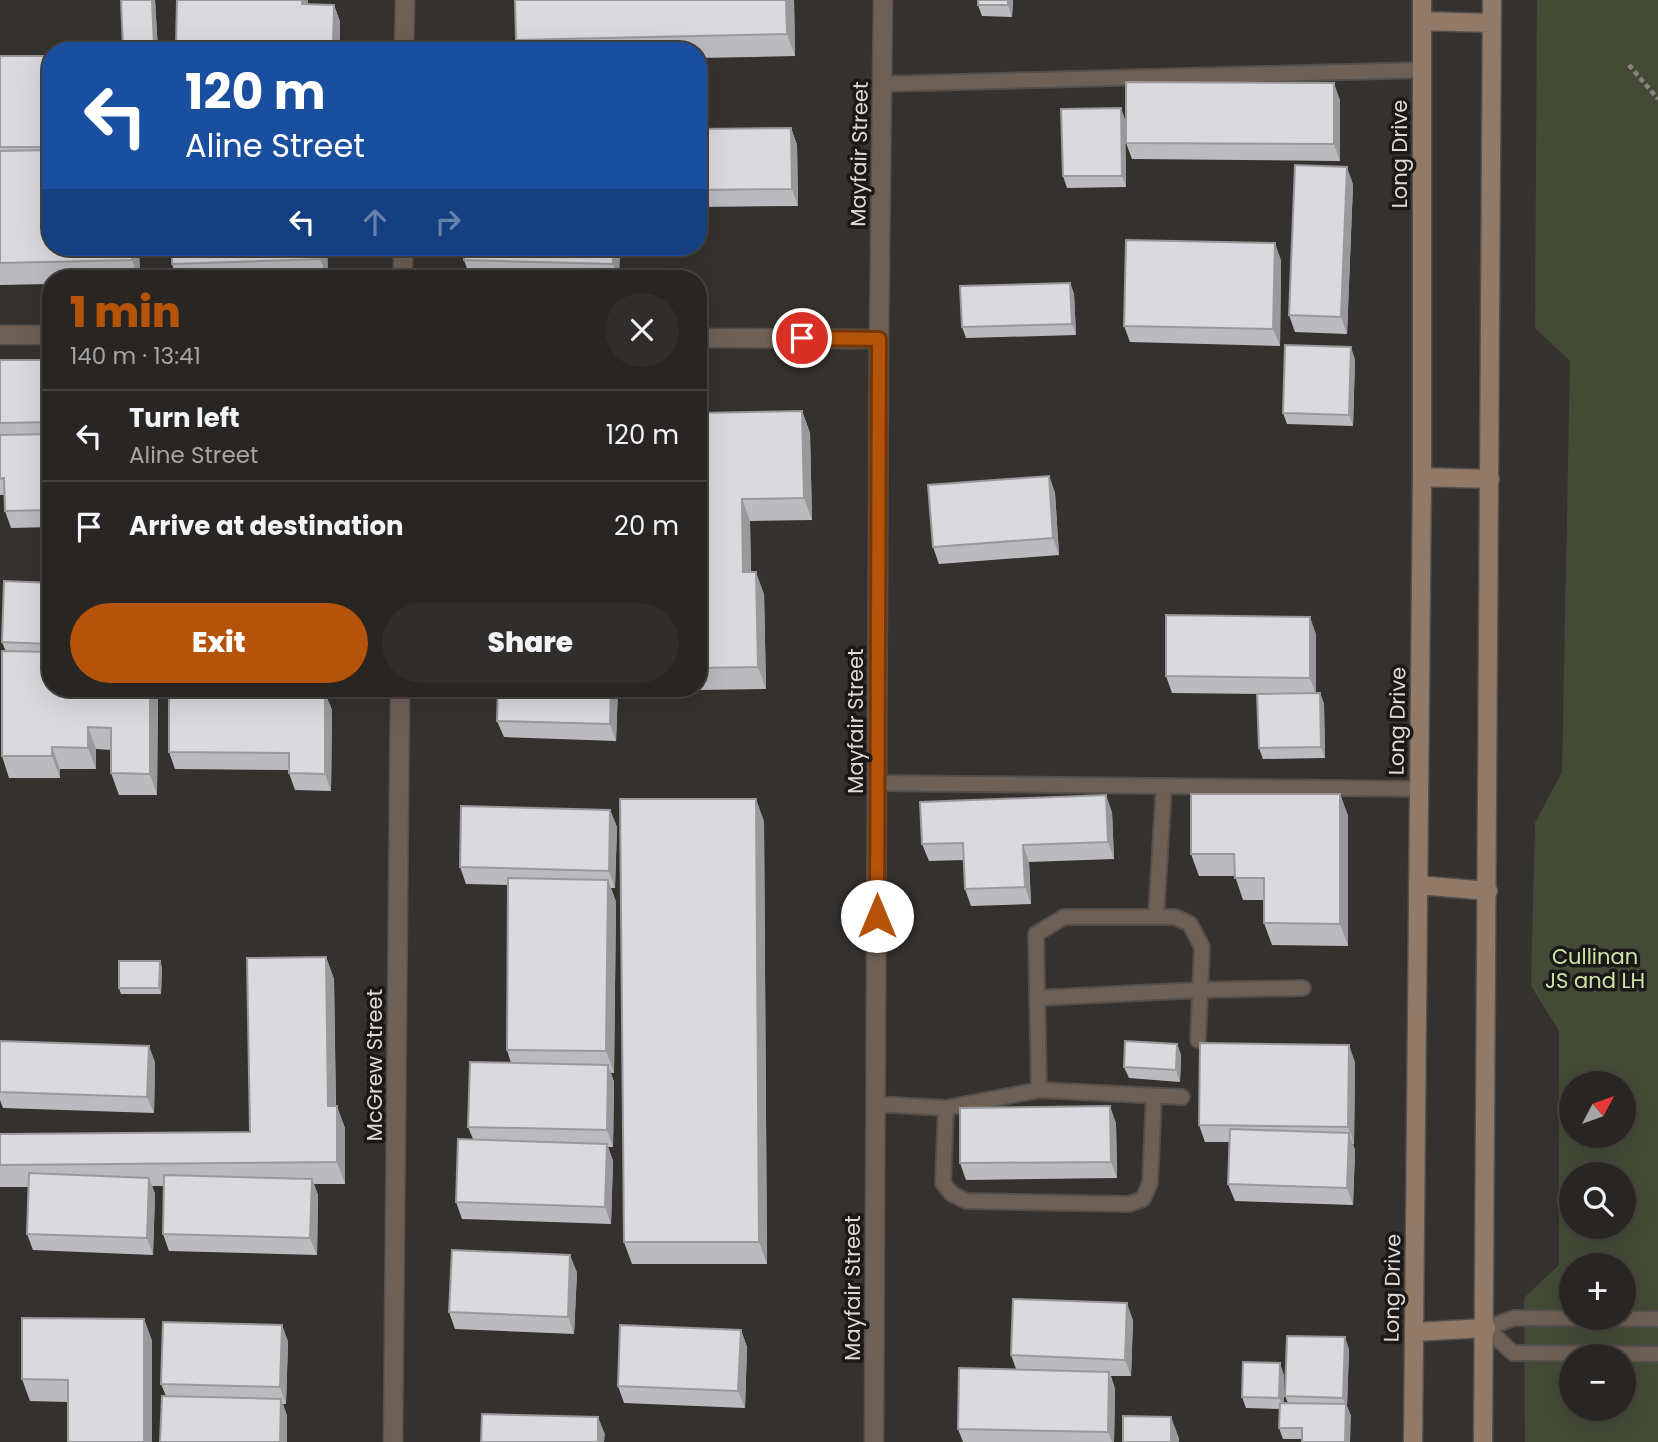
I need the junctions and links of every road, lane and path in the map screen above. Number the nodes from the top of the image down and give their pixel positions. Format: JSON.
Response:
{"nodes":[{"id":1,"x":405,"y":0,"type":"edge"},
{"id":2,"x":883,"y":0,"type":"edge"},
{"id":3,"x":1422,"y":0,"type":"edge"},
{"id":4,"x":1492,"y":0,"type":"edge"},
{"id":5,"x":1422,"y":21,"type":"junction"},
{"id":6,"x":1491,"y":23,"type":"junction"},
{"id":7,"x":404,"y":42,"type":"edge"},
{"id":8,"x":1629,"y":65,"type":"dead end"},
{"id":9,"x":1421,"y":70,"type":"junction"},
{"id":10,"x":882,"y":84,"type":"junction"},
{"id":11,"x":1658,"y":99,"type":"edge"},
{"id":12,"x":0,"y":335,"type":"edge"},
{"id":13,"x":42,"y":335,"type":"edge"},
{"id":14,"x":707,"y":338,"type":"edge"},
{"id":15,"x":879,"y":339,"type":"junction"},
{"id":16,"x":1422,"y":477,"type":"junction"},
{"id":17,"x":1490,"y":479,"type":"junction"},
{"id":18,"x":400,"y":697,"type":"edge"},
{"id":19,"x":877,"y":783,"type":"junction"},
{"id":20,"x":1164,"y":786,"type":"junction"},
{"id":21,"x":1419,"y":789,"type":"junction"},
{"id":22,"x":1418,"y":885,"type":"junction"},
{"id":23,"x":1488,"y":891,"type":"junction"},
{"id":24,"x":1156,"y":917,"type":"junction"},
{"id":25,"x":1303,"y":988,"type":"dead end"},
{"id":26,"x":1200,"y":990,"type":"junction"},
{"id":27,"x":1037,"y":998,"type":"junction"},
{"id":28,"x":1198,"y":1040,"type":"dead end"},
{"id":29,"x":1039,"y":1090,"type":"junction"},
{"id":30,"x":1154,"y":1096,"type":"junction"},
{"id":31,"x":1182,"y":1097,"type":"dead end"},
{"id":32,"x":876,"y":1104,"type":"junction"},
{"id":33,"x":946,"y":1108,"type":"junction"},
{"id":34,"x":1658,"y":1320,"type":"edge"},
{"id":35,"x":1486,"y":1328,"type":"junction"},
{"id":36,"x":1414,"y":1332,"type":"junction"},
{"id":37,"x":1658,"y":1354,"type":"edge"},
{"id":38,"x":393,"y":1442,"type":"edge"},
{"id":39,"x":874,"y":1442,"type":"edge"},
{"id":40,"x":1413,"y":1442,"type":"edge"},
{"id":41,"x":1483,"y":1442,"type":"edge"}],
"edges":[{"from":1,"to":7,"type":"street"},
{"from":2,"to":10,"type":"street","name":"Mayfair Street"},
{"from":3,"to":5,"type":"main road","name":"Long Drive"},
{"from":4,"to":6,"type":"main road"},
{"from":5,"to":6,"type":"main road"},
{"from":5,"to":9,"type":"main road","name":"Long Drive"},
{"from":6,"to":17,"type":"main road"},
{"from":8,"to":11,"type":"path"},
{"from":9,"to":10,"type":"lane"},
{"from":9,"to":16,"type":"main road","name":"Long Drive"},
{"from":10,"to":15,"type":"street","name":"Mayfair Street"},
{"from":12,"to":13,"type":"street"},
{"from":14,"to":15,"type":"street"},
{"from":15,"to":19,"type":"street","name":"Mayfair Street"},
{"from":16,"to":17,"type":"main road"},
{"from":16,"to":21,"type":"main road","name":"Long Drive"},
{"from":17,"to":23,"type":"main road"},
{"from":18,"to":38,"type":"street","name":"McGrew Street"},
{"from":19,"to":20,"type":"lane"},
{"from":19,"to":32,"type":"street","name":"Mayfair Street"},
{"from":20,"to":21,"type":"lane"},
{"from":20,"to":24,"type":"lane"},
{"from":21,"to":22,"type":"main road","name":"Long Drive"},
{"from":22,"to":23,"type":"main road"},
{"from":22,"to":36,"type":"main road","name":"Long Drive"},
{"from":23,"to":35,"type":"main road"},
{"from":24,"to":26,"type":"lane"},
{"from":24,"to":27,"type":"lane"},
{"from":25,"to":26,"type":"lane"},
{"from":26,"to":27,"type":"lane"},
{"from":26,"to":28,"type":"lane"},
{"from":27,"to":29,"type":"lane"},
{"from":29,"to":30,"type":"lane"},
{"from":29,"to":33,"type":"lane"},
{"from":30,"to":31,"type":"lane"},
{"from":30,"to":33,"type":"lane"},
{"from":32,"to":33,"type":"lane"},
{"from":32,"to":39,"type":"street","name":"Mayfair Street"},
{"from":34,"to":35,"type":"lane"},
{"from":35,"to":36,"type":"main road"},
{"from":35,"to":37,"type":"lane"},
{"from":35,"to":41,"type":"main road"},
{"from":36,"to":40,"type":"main road","name":"Long Drive"}]}
